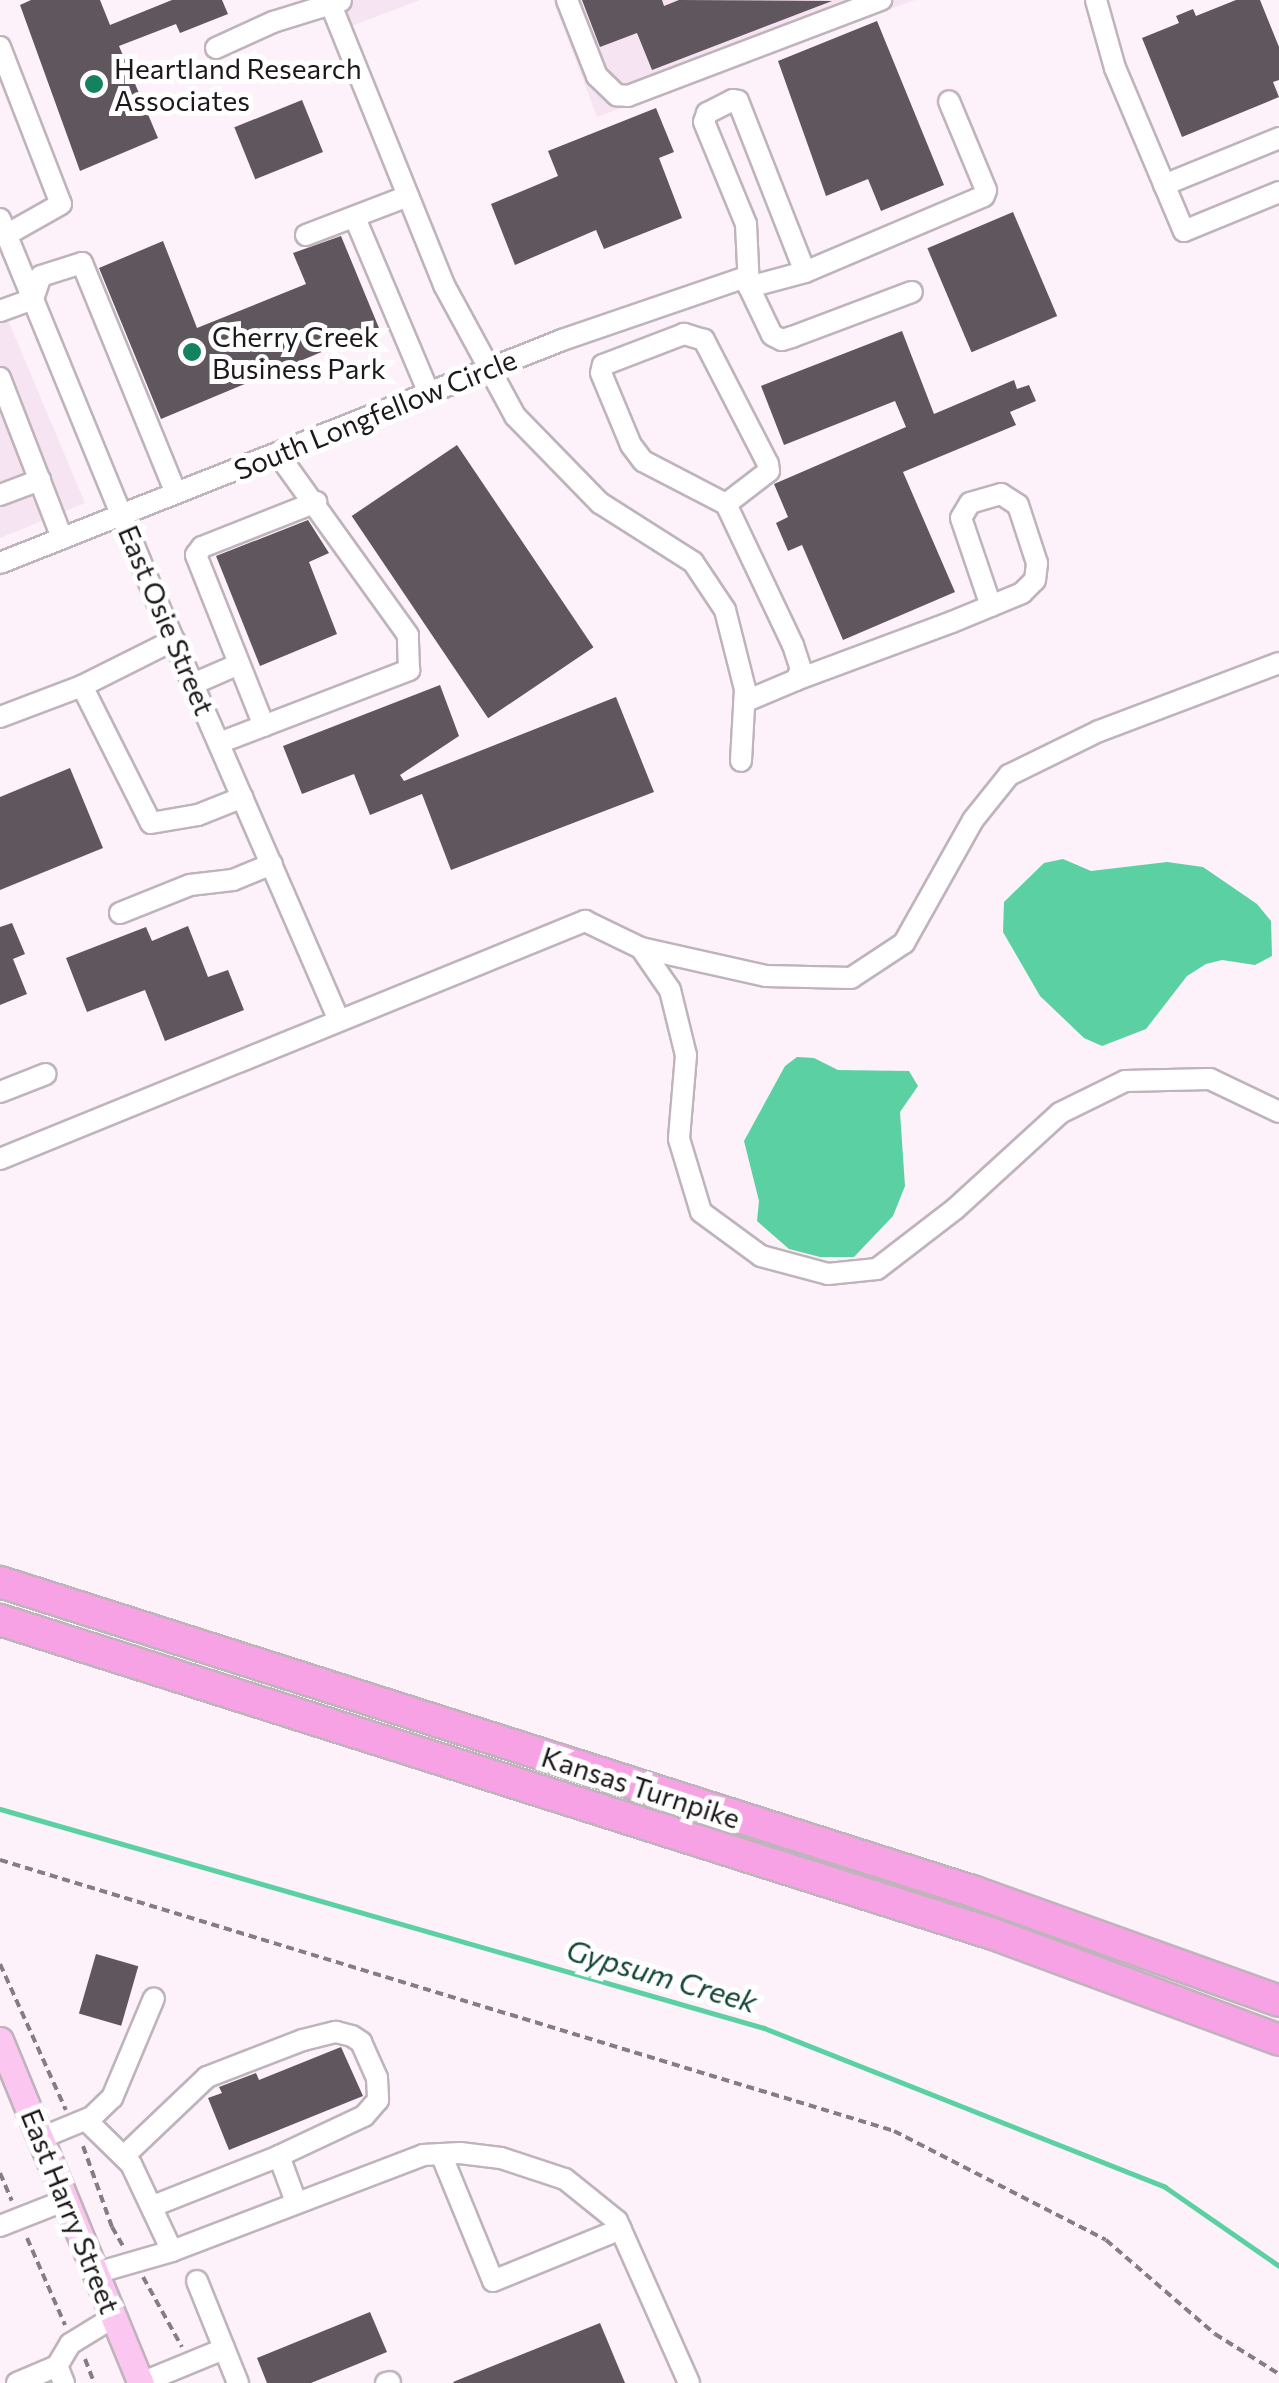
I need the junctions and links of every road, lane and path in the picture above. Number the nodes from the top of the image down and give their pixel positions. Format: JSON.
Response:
{"nodes":[{"id":1,"x":567,"y":0,"type":"edge"},
{"id":2,"x":881,"y":0,"type":"edge"},
{"id":3,"x":1096,"y":0,"type":"edge"},
{"id":4,"x":334,"y":2,"type":"edge"},
{"id":5,"x":0,"y":47,"type":"edge"},
{"id":6,"x":216,"y":48,"type":"dead end"},
{"id":7,"x":948,"y":101,"type":"dead end"},
{"id":8,"x":1279,"y":138,"type":"edge"},
{"id":9,"x":1164,"y":185,"type":"junction"},
{"id":10,"x":1279,"y":192,"type":"edge"},
{"id":11,"x":408,"y":196,"type":"junction"},
{"id":12,"x":355,"y":218,"type":"junction"},
{"id":13,"x":3,"y":227,"type":"edge"},
{"id":14,"x":306,"y":235,"type":"dead end"},
{"id":15,"x":805,"y":272,"type":"junction"},
{"id":16,"x":749,"y":286,"type":"junction"},
{"id":17,"x":912,"y":292,"type":"dead end"},
{"id":18,"x":32,"y":298,"type":"junction"},
{"id":19,"x":0,"y":311,"type":"edge"},
{"id":20,"x":488,"y":370,"type":"junction"},
{"id":21,"x":0,"y":378,"type":"edge"},
{"id":22,"x":428,"y":393,"type":"junction"},
{"id":23,"x":277,"y":453,"type":"junction"},
{"id":24,"x":40,"y":480,"type":"junction"},
{"id":25,"x":176,"y":493,"type":"junction"},
{"id":26,"x":0,"y":496,"type":"edge"},
{"id":27,"x":316,"y":502,"type":"junction"},
{"id":28,"x":726,"y":504,"type":"junction"},
{"id":29,"x":121,"y":514,"type":"junction"},
{"id":30,"x":62,"y":538,"type":"junction"},
{"id":31,"x":0,"y":563,"type":"edge"},
{"id":32,"x":992,"y":606,"type":"junction"},
{"id":33,"x":174,"y":640,"type":"junction"},
{"id":34,"x":1279,"y":663,"type":"edge"},
{"id":35,"x":237,"y":664,"type":"junction"},
{"id":36,"x":796,"y":680,"type":"junction"},
{"id":37,"x":194,"y":684,"type":"junction"},
{"id":38,"x":82,"y":686,"type":"junction"},
{"id":39,"x":744,"y":702,"type":"junction"},
{"id":40,"x":0,"y":717,"type":"edge"},
{"id":41,"x":269,"y":724,"type":"junction"},
{"id":42,"x":219,"y":743,"type":"junction"},
{"id":43,"x":741,"y":761,"type":"dead end"},
{"id":44,"x":243,"y":797,"type":"junction"},
{"id":45,"x":272,"y":864,"type":"junction"},
{"id":46,"x":120,"y":913,"type":"dead end"},
{"id":47,"x":641,"y":948,"type":"junction"},
{"id":48,"x":339,"y":1020,"type":"junction"},
{"id":49,"x":46,"y":1074,"type":"dead end"},
{"id":50,"x":0,"y":1092,"type":"edge"},
{"id":51,"x":1279,"y":1112,"type":"edge"},
{"id":52,"x":0,"y":1159,"type":"edge"},
{"id":53,"x":0,"y":1582,"type":"edge"},
{"id":54,"x":0,"y":1620,"type":"edge"},
{"id":55,"x":0,"y":1860,"type":"edge"},
{"id":56,"x":0,"y":1964,"type":"edge"},
{"id":57,"x":154,"y":1998,"type":"dead end"},
{"id":58,"x":1279,"y":2002,"type":"edge"},
{"id":59,"x":1279,"y":2040,"type":"edge"},
{"id":60,"x":3,"y":2056,"type":"edge"},
{"id":61,"x":80,"y":2122,"type":"junction"},
{"id":62,"x":41,"y":2138,"type":"junction"},
{"id":63,"x":441,"y":2154,"type":"junction"},
{"id":64,"x":124,"y":2156,"type":"junction"},
{"id":65,"x":279,"y":2156,"type":"junction"},
{"id":66,"x":0,"y":2174,"type":"edge"},
{"id":67,"x":66,"y":2200,"type":"junction"},
{"id":68,"x":296,"y":2202,"type":"junction"},
{"id":69,"x":153,"y":2206,"type":"junction"},
{"id":70,"x":9,"y":2222,"type":"edge"},
{"id":71,"x":621,"y":2229,"type":"junction"},
{"id":72,"x":172,"y":2251,"type":"junction"},
{"id":73,"x":134,"y":2263,"type":"junction"},
{"id":74,"x":96,"y":2273,"type":"junction"},
{"id":75,"x":197,"y":2281,"type":"dead end"},
{"id":76,"x":114,"y":2317,"type":"junction"},
{"id":77,"x":74,"y":2342,"type":"junction"},
{"id":78,"x":224,"y":2349,"type":"junction"},
{"id":79,"x":189,"y":2364,"type":"junction"},
{"id":80,"x":61,"y":2374,"type":"edge"},
{"id":81,"x":1279,"y":2374,"type":"edge"},
{"id":82,"x":17,"y":2383,"type":"edge"},
{"id":83,"x":94,"y":2383,"type":"edge"},
{"id":84,"x":141,"y":2383,"type":"edge"},
{"id":85,"x":238,"y":2383,"type":"edge"},
{"id":86,"x":689,"y":2383,"type":"edge"}],
"edges":[{"from":1,"to":2,"type":"street"},
{"from":3,"to":9,"type":"street"},
{"from":4,"to":6,"type":"street"},
{"from":4,"to":11,"type":"street"},
{"from":5,"to":13,"type":"street"},
{"from":7,"to":15,"type":"street"},
{"from":8,"to":9,"type":"street"},
{"from":9,"to":10,"type":"street"},
{"from":11,"to":12,"type":"street"},
{"from":11,"to":20,"type":"street"},
{"from":12,"to":14,"type":"street"},
{"from":12,"to":22,"type":"street"},
{"from":13,"to":18,"type":"street","name":"East Osie Street"},
{"from":15,"to":16,"type":"street"},
{"from":15,"to":16,"type":"street"},
{"from":16,"to":17,"type":"street"},
{"from":16,"to":20,"type":"street","name":"South Longfellow Circle"},
{"from":18,"to":19,"type":"street"},
{"from":18,"to":25,"type":"street"},
{"from":18,"to":29,"type":"street","name":"East Osie Street"},
{"from":20,"to":22,"type":"street","name":"South Longfellow Circle"},
{"from":20,"to":39,"type":"street"},
{"from":21,"to":24,"type":"street"},
{"from":22,"to":23,"type":"street","name":"South Longfellow Circle"},
{"from":23,"to":25,"type":"street","name":"South Longfellow Circle"},
{"from":23,"to":27,"type":"street"},
{"from":24,"to":26,"type":"street"},
{"from":24,"to":30,"type":"street"},
{"from":25,"to":29,"type":"street","name":"South Longfellow Circle"},
{"from":27,"to":35,"type":"street"},
{"from":27,"to":41,"type":"street"},
{"from":28,"to":28,"type":"street"},
{"from":28,"to":36,"type":"street"},
{"from":29,"to":30,"type":"street","name":"South Longfellow Circle"},
{"from":29,"to":33,"type":"street","name":"East Osie Street"},
{"from":30,"to":31,"type":"street","name":"South Longfellow Circle"},
{"from":32,"to":32,"type":"street"},
{"from":32,"to":36,"type":"street"},
{"from":33,"to":37,"type":"street","name":"East Osie Street"},
{"from":33,"to":38,"type":"street"},
{"from":34,"to":47,"type":"street"},
{"from":35,"to":37,"type":"street"},
{"from":35,"to":41,"type":"street"},
{"from":36,"to":39,"type":"street"},
{"from":37,"to":42,"type":"street","name":"East Osie Street"},
{"from":38,"to":40,"type":"street"},
{"from":38,"to":44,"type":"street"},
{"from":39,"to":43,"type":"street"},
{"from":41,"to":42,"type":"street"},
{"from":42,"to":44,"type":"street","name":"East Osie Street"},
{"from":44,"to":45,"type":"street","name":"East Osie Street"},
{"from":45,"to":46,"type":"street"},
{"from":45,"to":48,"type":"street","name":"East Osie Street"},
{"from":47,"to":48,"type":"street"},
{"from":47,"to":51,"type":"street"},
{"from":48,"to":52,"type":"street"},
{"from":49,"to":50,"type":"street"},
{"from":53,"to":58,"type":"highway","name":"Kansas Turnpike"},
{"from":54,"to":59,"type":"highway","name":"Kansas Turnpike"},
{"from":55,"to":81,"type":"path"},
{"from":56,"to":61,"type":"path"},
{"from":57,"to":61,"type":"street"},
{"from":60,"to":62,"type":"main road","name":"East Harry Street"},
{"from":61,"to":62,"type":"street"},
{"from":61,"to":64,"type":"street"},
{"from":61,"to":73,"type":"path"},
{"from":62,"to":67,"type":"main road","name":"East Harry Street"},
{"from":63,"to":68,"type":"street"},
{"from":63,"to":71,"type":"street"},
{"from":63,"to":71,"type":"street"},
{"from":64,"to":65,"type":"street"},
{"from":64,"to":69,"type":"street"},
{"from":65,"to":68,"type":"street"},
{"from":65,"to":69,"type":"street"},
{"from":66,"to":70,"type":"path"},
{"from":67,"to":70,"type":"street"},
{"from":67,"to":74,"type":"main road","name":"East Harry Street"},
{"from":68,"to":72,"type":"street"},
{"from":69,"to":72,"type":"street"},
{"from":70,"to":77,"type":"path"},
{"from":71,"to":86,"type":"street"},
{"from":72,"to":73,"type":"street"},
{"from":73,"to":74,"type":"street"},
{"from":73,"to":79,"type":"path"},
{"from":74,"to":76,"type":"main road","name":"East Harry Street"},
{"from":75,"to":78,"type":"street"},
{"from":76,"to":77,"type":"street"},
{"from":76,"to":84,"type":"main road","name":"East Harry Street"},
{"from":77,"to":80,"type":"street"},
{"from":77,"to":83,"type":"path"},
{"from":78,"to":79,"type":"street"},
{"from":78,"to":85,"type":"street"},
{"from":79,"to":84,"type":"street"},
{"from":80,"to":82,"type":"street"}]}
